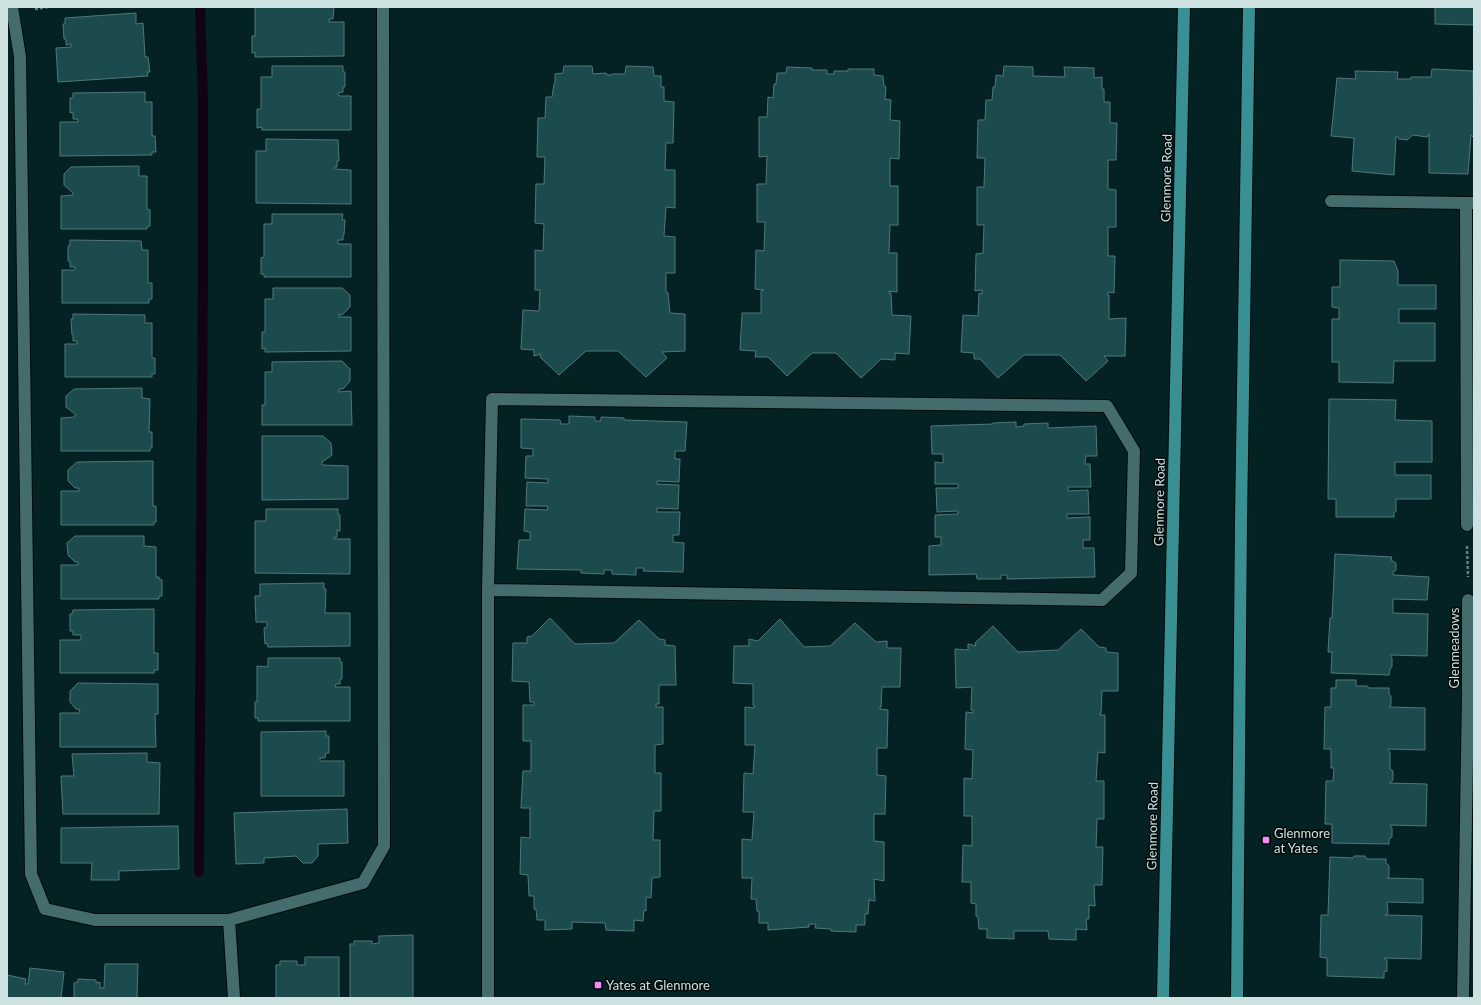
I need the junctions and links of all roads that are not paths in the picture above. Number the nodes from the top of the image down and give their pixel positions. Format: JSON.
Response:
{"nodes":[{"id":1,"x":12,"y":7,"type":"edge"},
{"id":2,"x":383,"y":7,"type":"edge"},
{"id":3,"x":1184,"y":7,"type":"edge"},
{"id":4,"x":1249,"y":7,"type":"edge"},
{"id":5,"x":1331,"y":201,"type":"dead end"},
{"id":6,"x":1470,"y":203,"type":"edge"},
{"id":7,"x":1470,"y":402,"type":"edge"},
{"id":8,"x":1467,"y":525,"type":"road end"},
{"id":9,"x":488,"y":590,"type":"junction"},
{"id":10,"x":1468,"y":600,"type":"road end"},
{"id":11,"x":1471,"y":696,"type":"edge"},
{"id":12,"x":228,"y":920,"type":"junction"},
{"id":13,"x":1467,"y":994,"type":"edge"},
{"id":14,"x":234,"y":998,"type":"edge"},
{"id":15,"x":488,"y":998,"type":"edge"},
{"id":16,"x":1163,"y":998,"type":"edge"},
{"id":17,"x":1237,"y":998,"type":"edge"}],
"edges":[{"from":1,"to":12,"type":"street"},
{"from":2,"to":12,"type":"street"},
{"from":3,"to":16,"type":"main road","name":"Glenmore Road"},
{"from":4,"to":17,"type":"main road"},
{"from":5,"to":6,"type":"street"},
{"from":6,"to":7,"type":"street"},
{"from":7,"to":8,"type":"street"},
{"from":9,"to":9,"type":"street"},
{"from":9,"to":15,"type":"street"},
{"from":10,"to":11,"type":"street","name":"Glenmeadows"},
{"from":11,"to":13,"type":"street","name":"Glenmeadows"},
{"from":12,"to":14,"type":"street"}]}
